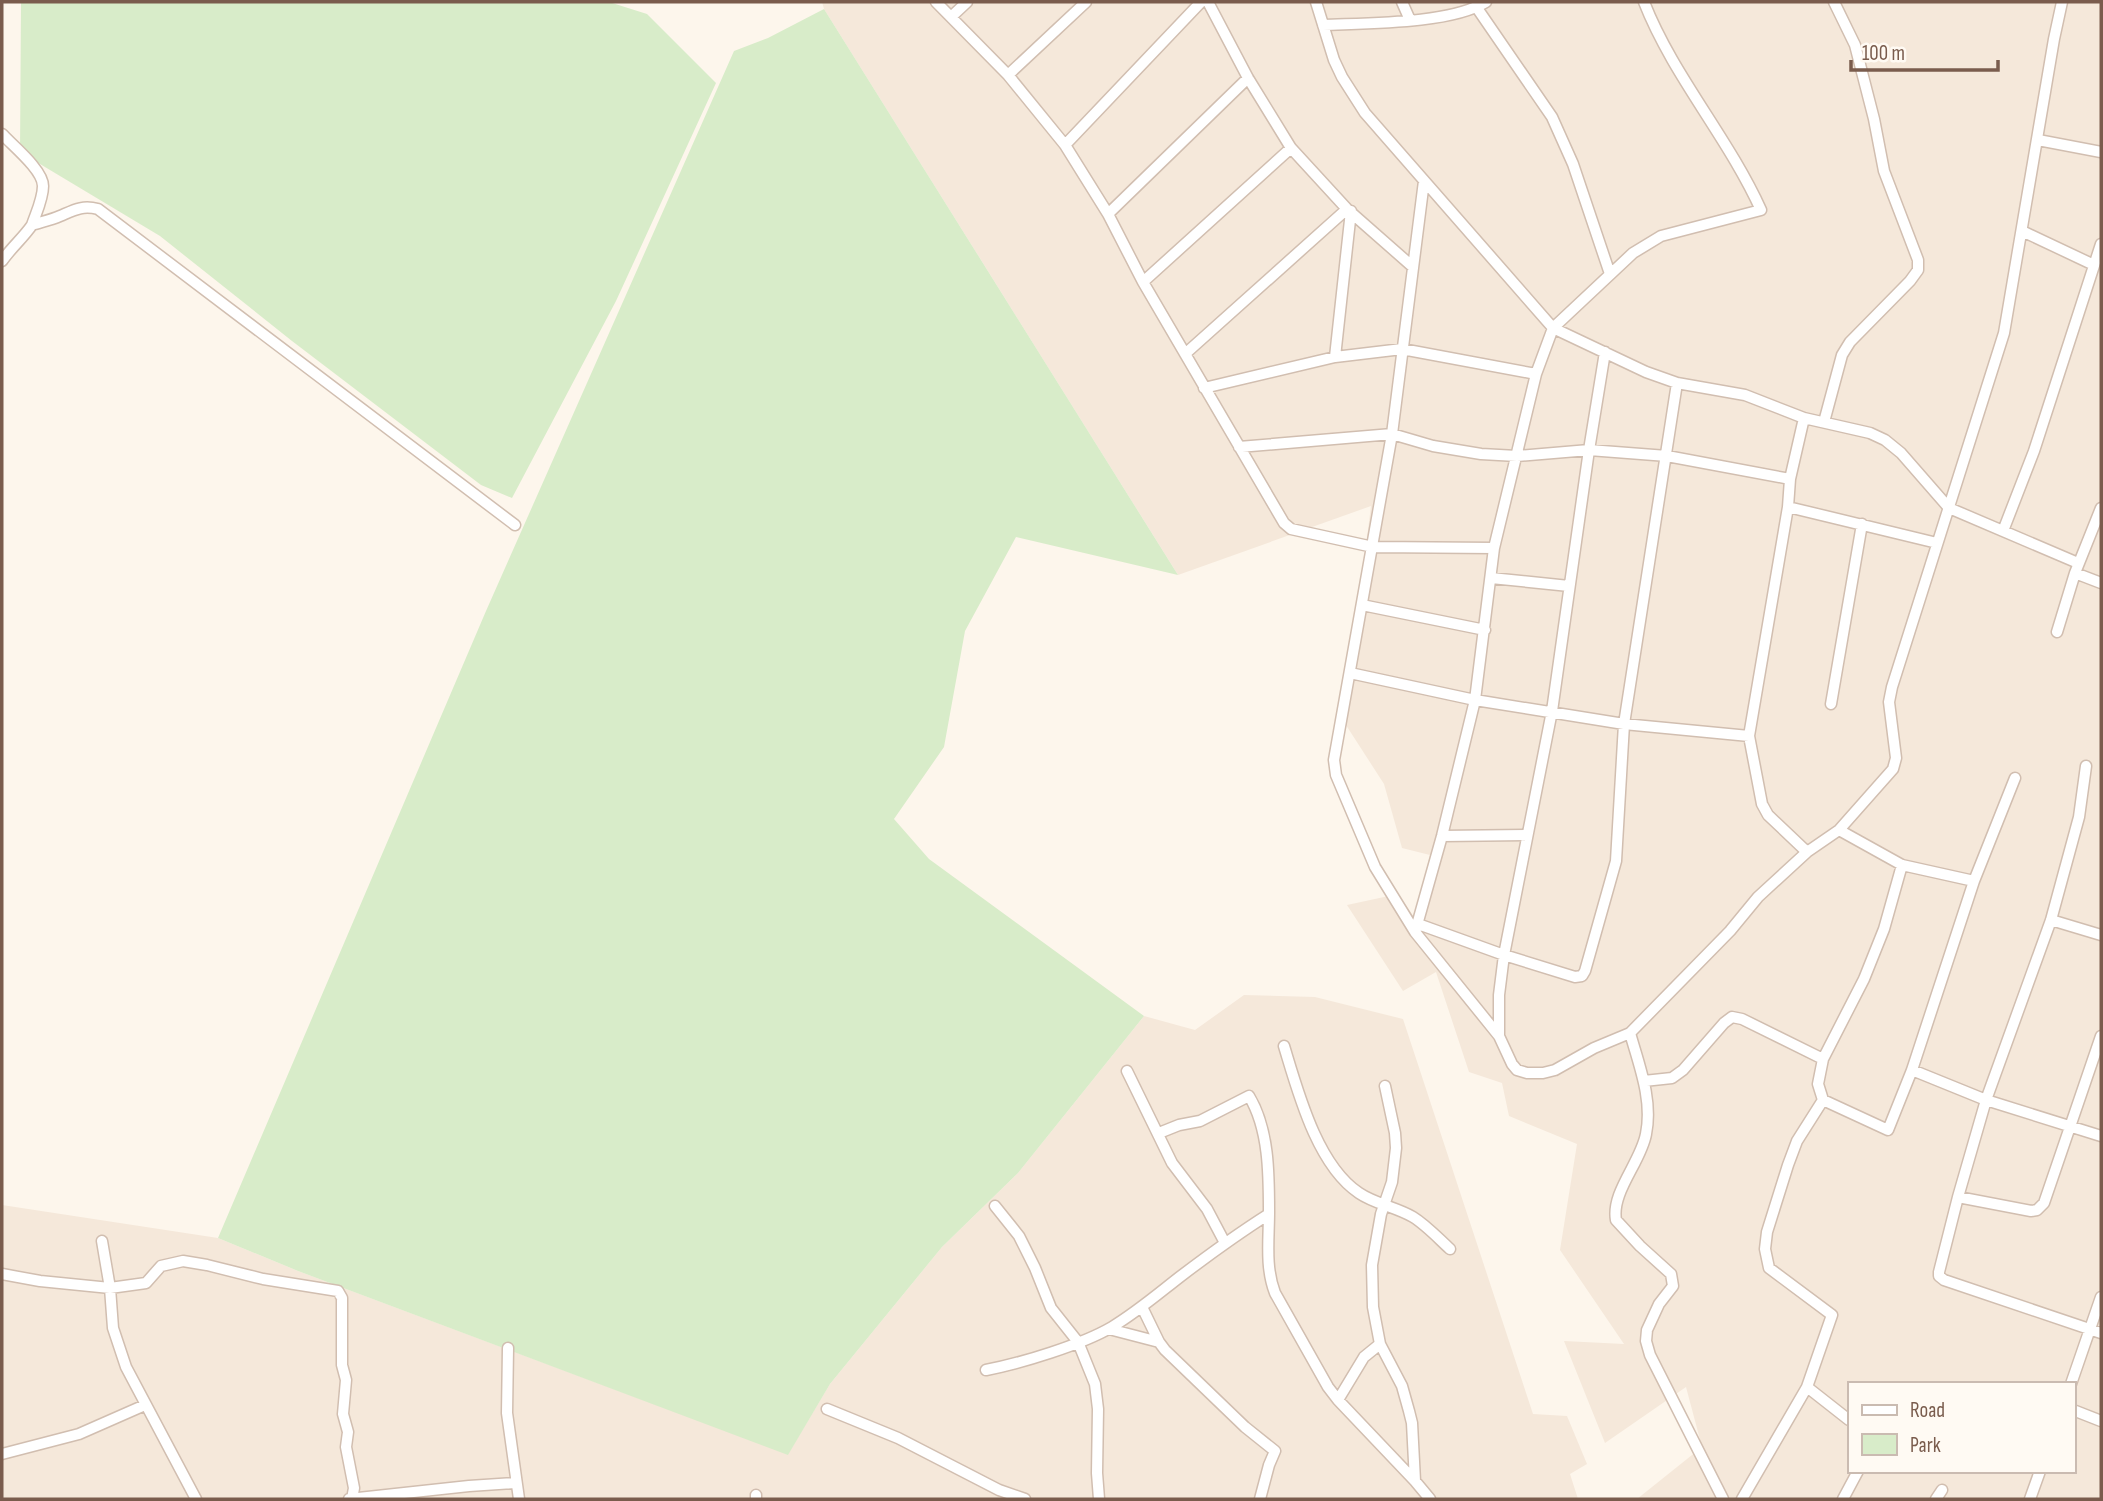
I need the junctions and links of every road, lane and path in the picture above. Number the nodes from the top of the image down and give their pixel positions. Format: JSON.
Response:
{"nodes":[{"id":1,"x":936,"y":2,"type":"edge"},
{"id":2,"x":967,"y":2,"type":"edge"},
{"id":3,"x":1086,"y":2,"type":"edge"},
{"id":4,"x":1201,"y":2,"type":"edge"},
{"id":5,"x":1208,"y":2,"type":"edge"},
{"id":6,"x":1315,"y":2,"type":"edge"},
{"id":7,"x":1402,"y":2,"type":"edge"},
{"id":8,"x":1486,"y":2,"type":"edge"},
{"id":9,"x":1644,"y":2,"type":"edge"},
{"id":10,"x":1833,"y":2,"type":"edge"},
{"id":11,"x":2062,"y":2,"type":"edge"},
{"id":12,"x":1476,"y":8,"type":"junction"},
{"id":13,"x":951,"y":18,"type":"junction"},
{"id":14,"x":1410,"y":20,"type":"junction"},
{"id":15,"x":1323,"y":25,"type":"junction"},
{"id":16,"x":1008,"y":75,"type":"junction"},
{"id":17,"x":1248,"y":78,"type":"junction"},
{"id":18,"x":2,"y":134,"type":"edge"},
{"id":19,"x":2038,"y":140,"type":"junction"},
{"id":20,"x":1065,"y":145,"type":"junction"},
{"id":21,"x":1291,"y":148,"type":"junction"},
{"id":22,"x":2101,"y":152,"type":"edge"},
{"id":23,"x":1424,"y":181,"type":"junction"},
{"id":24,"x":1349,"y":210,"type":"junction"},
{"id":25,"x":1108,"y":214,"type":"junction"},
{"id":26,"x":32,"y":225,"type":"junction"},
{"id":27,"x":2022,"y":231,"type":"junction"},
{"id":28,"x":2101,"y":244,"type":"edge"},
{"id":29,"x":2,"y":261,"type":"edge"},
{"id":30,"x":2094,"y":265,"type":"junction"},
{"id":31,"x":1413,"y":267,"type":"junction"},
{"id":32,"x":1610,"y":274,"type":"junction"},
{"id":33,"x":1143,"y":282,"type":"junction"},
{"id":34,"x":1553,"y":328,"type":"junction"},
{"id":35,"x":1402,"y":349,"type":"junction"},
{"id":36,"x":1605,"y":352,"type":"junction"},
{"id":37,"x":1185,"y":354,"type":"junction"},
{"id":38,"x":1335,"y":357,"type":"junction"},
{"id":39,"x":1536,"y":374,"type":"junction"},
{"id":40,"x":1677,"y":383,"type":"junction"},
{"id":41,"x":1204,"y":388,"type":"junction"},
{"id":42,"x":1804,"y":418,"type":"junction"},
{"id":43,"x":1824,"y":422,"type":"junction"},
{"id":44,"x":1392,"y":435,"type":"junction"},
{"id":45,"x":1239,"y":447,"type":"junction"},
{"id":46,"x":1588,"y":450,"type":"junction"},
{"id":47,"x":1517,"y":456,"type":"junction"},
{"id":48,"x":1667,"y":456,"type":"junction"},
{"id":49,"x":1790,"y":479,"type":"junction"},
{"id":50,"x":1788,"y":507,"type":"junction"},
{"id":51,"x":1949,"y":508,"type":"junction"},
{"id":52,"x":2101,"y":508,"type":"edge"},
{"id":53,"x":1862,"y":524,"type":"junction"},
{"id":54,"x":515,"y":525,"type":"dead end"},
{"id":55,"x":2003,"y":531,"type":"junction"},
{"id":56,"x":1937,"y":543,"type":"junction"},
{"id":57,"x":1373,"y":547,"type":"junction"},
{"id":58,"x":1494,"y":548,"type":"junction"},
{"id":59,"x":2076,"y":568,"type":"junction"},
{"id":60,"x":1491,"y":578,"type":"junction"},
{"id":61,"x":2101,"y":583,"type":"edge"},
{"id":62,"x":1569,"y":586,"type":"junction"},
{"id":63,"x":1363,"y":605,"type":"junction"},
{"id":64,"x":1485,"y":630,"type":"junction"},
{"id":65,"x":2057,"y":632,"type":"dead end"},
{"id":66,"x":1350,"y":673,"type":"junction"},
{"id":67,"x":1475,"y":700,"type":"junction"},
{"id":68,"x":1831,"y":704,"type":"dead end"},
{"id":69,"x":1552,"y":711,"type":"junction"},
{"id":70,"x":1625,"y":724,"type":"junction"},
{"id":71,"x":1749,"y":736,"type":"junction"},
{"id":72,"x":2086,"y":766,"type":"dead end"},
{"id":73,"x":2015,"y":778,"type":"dead end"},
{"id":74,"x":1839,"y":831,"type":"junction"},
{"id":75,"x":1527,"y":835,"type":"junction"},
{"id":76,"x":1442,"y":836,"type":"junction"},
{"id":77,"x":1807,"y":852,"type":"junction"},
{"id":78,"x":1902,"y":865,"type":"junction"},
{"id":79,"x":1973,"y":881,"type":"junction"},
{"id":80,"x":2051,"y":920,"type":"junction"},
{"id":81,"x":1417,"y":928,"type":"junction"},
{"id":82,"x":2101,"y":935,"type":"edge"},
{"id":83,"x":1504,"y":955,"type":"junction"},
{"id":84,"x":1630,"y":1033,"type":"junction"},
{"id":85,"x":1499,"y":1035,"type":"junction"},
{"id":86,"x":2101,"y":1036,"type":"edge"},
{"id":87,"x":1284,"y":1046,"type":"dead end"},
{"id":88,"x":1823,"y":1059,"type":"junction"},
{"id":89,"x":1912,"y":1070,"type":"junction"},
{"id":90,"x":1127,"y":1071,"type":"dead end"},
{"id":91,"x":1644,"y":1081,"type":"junction"},
{"id":92,"x":1385,"y":1086,"type":"dead end"},
{"id":93,"x":1823,"y":1100,"type":"junction"},
{"id":94,"x":1986,"y":1100,"type":"junction"},
{"id":95,"x":2070,"y":1125,"type":"junction"},
{"id":96,"x":1159,"y":1133,"type":"junction"},
{"id":97,"x":2101,"y":1136,"type":"edge"},
{"id":98,"x":1958,"y":1197,"type":"junction"},
{"id":99,"x":1384,"y":1205,"type":"junction"},
{"id":100,"x":995,"y":1206,"type":"dead end"},
{"id":101,"x":1269,"y":1214,"type":"junction"},
{"id":102,"x":102,"y":1241,"type":"dead end"},
{"id":103,"x":1225,"y":1243,"type":"junction"},
{"id":104,"x":1450,"y":1249,"type":"dead end"},
{"id":105,"x":2,"y":1274,"type":"edge"},
{"id":106,"x":110,"y":1288,"type":"junction"},
{"id":107,"x":2101,"y":1297,"type":"edge"},
{"id":108,"x":1142,"y":1307,"type":"junction"},
{"id":109,"x":1109,"y":1329,"type":"junction"},
{"id":110,"x":2090,"y":1329,"type":"junction"},
{"id":111,"x":2101,"y":1333,"type":"edge"},
{"id":112,"x":1078,"y":1342,"type":"junction"},
{"id":113,"x":1159,"y":1342,"type":"junction"},
{"id":114,"x":1380,"y":1344,"type":"junction"},
{"id":115,"x":508,"y":1348,"type":"dead end"},
{"id":116,"x":986,"y":1370,"type":"dead end"},
{"id":117,"x":2072,"y":1382,"type":"edge"},
{"id":118,"x":1807,"y":1387,"type":"junction"},
{"id":119,"x":1338,"y":1400,"type":"junction"},
{"id":120,"x":145,"y":1405,"type":"junction"},
{"id":121,"x":827,"y":1409,"type":"dead end"},
{"id":122,"x":2075,"y":1411,"type":"edge"},
{"id":123,"x":1848,"y":1419,"type":"edge"},
{"id":124,"x":2101,"y":1421,"type":"edge"},
{"id":125,"x":2,"y":1454,"type":"edge"},
{"id":126,"x":1857,"y":1473,"type":"edge"},
{"id":127,"x":2039,"y":1473,"type":"edge"},
{"id":128,"x":1415,"y":1481,"type":"junction"},
{"id":129,"x":515,"y":1483,"type":"junction"},
{"id":130,"x":196,"y":1499,"type":"edge"},
{"id":131,"x":346,"y":1499,"type":"edge"},
{"id":132,"x":352,"y":1499,"type":"edge"},
{"id":133,"x":519,"y":1499,"type":"edge"},
{"id":134,"x":1025,"y":1499,"type":"edge"},
{"id":135,"x":1099,"y":1499,"type":"edge"},
{"id":136,"x":1260,"y":1499,"type":"edge"},
{"id":137,"x":1430,"y":1499,"type":"edge"},
{"id":138,"x":1723,"y":1499,"type":"edge"},
{"id":139,"x":1742,"y":1499,"type":"edge"},
{"id":140,"x":1843,"y":1499,"type":"edge"},
{"id":141,"x":2030,"y":1499,"type":"edge"}],
"edges":[{"from":1,"to":13,"type":"street"},
{"from":2,"to":13,"type":"street"},
{"from":3,"to":16,"type":"street"},
{"from":4,"to":20,"type":"street"},
{"from":5,"to":17,"type":"street"},
{"from":6,"to":15,"type":"street"},
{"from":7,"to":14,"type":"street"},
{"from":8,"to":12,"type":"street"},
{"from":9,"to":32,"type":"street"},
{"from":10,"to":43,"type":"street"},
{"from":11,"to":19,"type":"street"},
{"from":12,"to":14,"type":"street"},
{"from":12,"to":32,"type":"street"},
{"from":13,"to":16,"type":"street"},
{"from":14,"to":15,"type":"street"},
{"from":15,"to":23,"type":"street"},
{"from":16,"to":20,"type":"street"},
{"from":17,"to":21,"type":"street"},
{"from":17,"to":25,"type":"street"},
{"from":18,"to":26,"type":"street"},
{"from":19,"to":22,"type":"street"},
{"from":19,"to":27,"type":"street"},
{"from":20,"to":25,"type":"street"},
{"from":21,"to":24,"type":"street"},
{"from":21,"to":33,"type":"street"},
{"from":23,"to":31,"type":"street"},
{"from":23,"to":34,"type":"street"},
{"from":24,"to":31,"type":"street"},
{"from":24,"to":37,"type":"street"},
{"from":24,"to":38,"type":"street"},
{"from":25,"to":33,"type":"street"},
{"from":26,"to":29,"type":"street"},
{"from":26,"to":54,"type":"street"},
{"from":27,"to":30,"type":"street"},
{"from":27,"to":51,"type":"street"},
{"from":28,"to":30,"type":"street"},
{"from":30,"to":55,"type":"street"},
{"from":31,"to":35,"type":"street"},
{"from":32,"to":34,"type":"street"},
{"from":33,"to":37,"type":"street"},
{"from":34,"to":36,"type":"street"},
{"from":34,"to":39,"type":"street"},
{"from":35,"to":38,"type":"street"},
{"from":35,"to":39,"type":"street"},
{"from":35,"to":44,"type":"street"},
{"from":36,"to":40,"type":"street"},
{"from":36,"to":46,"type":"street"},
{"from":37,"to":41,"type":"street"},
{"from":38,"to":41,"type":"street"},
{"from":39,"to":47,"type":"street"},
{"from":40,"to":42,"type":"street"},
{"from":40,"to":48,"type":"street"},
{"from":41,"to":45,"type":"street"},
{"from":42,"to":43,"type":"street"},
{"from":42,"to":49,"type":"street"},
{"from":43,"to":51,"type":"street"},
{"from":44,"to":45,"type":"street"},
{"from":44,"to":47,"type":"street"},
{"from":44,"to":57,"type":"street"},
{"from":45,"to":57,"type":"street"},
{"from":46,"to":47,"type":"street"},
{"from":46,"to":48,"type":"street"},
{"from":46,"to":62,"type":"street"},
{"from":47,"to":58,"type":"street"},
{"from":48,"to":49,"type":"street"},
{"from":48,"to":70,"type":"street"},
{"from":49,"to":50,"type":"street"},
{"from":50,"to":53,"type":"street"},
{"from":50,"to":71,"type":"street"},
{"from":51,"to":55,"type":"street"},
{"from":51,"to":56,"type":"street"},
{"from":52,"to":59,"type":"street"},
{"from":53,"to":56,"type":"street"},
{"from":53,"to":68,"type":"street"},
{"from":55,"to":59,"type":"street"},
{"from":56,"to":74,"type":"street"},
{"from":57,"to":58,"type":"street"},
{"from":57,"to":63,"type":"street"},
{"from":58,"to":60,"type":"street"},
{"from":59,"to":61,"type":"street"},
{"from":59,"to":65,"type":"street"},
{"from":60,"to":62,"type":"street"},
{"from":60,"to":64,"type":"street"},
{"from":62,"to":69,"type":"street"},
{"from":63,"to":64,"type":"street"},
{"from":63,"to":66,"type":"street"},
{"from":64,"to":67,"type":"street"},
{"from":66,"to":67,"type":"street"},
{"from":66,"to":81,"type":"street"},
{"from":67,"to":69,"type":"street"},
{"from":67,"to":76,"type":"street"},
{"from":69,"to":70,"type":"street"},
{"from":69,"to":75,"type":"street"},
{"from":70,"to":71,"type":"street"},
{"from":70,"to":83,"type":"street"},
{"from":71,"to":77,"type":"street"},
{"from":72,"to":80,"type":"street"},
{"from":73,"to":79,"type":"street"},
{"from":74,"to":77,"type":"street"},
{"from":74,"to":78,"type":"street"},
{"from":75,"to":76,"type":"street"},
{"from":75,"to":83,"type":"street"},
{"from":76,"to":81,"type":"street"},
{"from":77,"to":84,"type":"street"},
{"from":78,"to":79,"type":"street"},
{"from":78,"to":88,"type":"street"},
{"from":79,"to":89,"type":"street"},
{"from":80,"to":82,"type":"street"},
{"from":80,"to":94,"type":"street"},
{"from":81,"to":83,"type":"street"},
{"from":81,"to":85,"type":"street"},
{"from":83,"to":85,"type":"street"},
{"from":84,"to":85,"type":"street"},
{"from":84,"to":91,"type":"street"},
{"from":86,"to":95,"type":"street"},
{"from":87,"to":99,"type":"street"},
{"from":88,"to":91,"type":"street"},
{"from":88,"to":93,"type":"street"},
{"from":89,"to":93,"type":"street"},
{"from":89,"to":94,"type":"street"},
{"from":90,"to":96,"type":"street"},
{"from":91,"to":138,"type":"street"},
{"from":92,"to":99,"type":"street"},
{"from":93,"to":118,"type":"street"},
{"from":94,"to":95,"type":"street"},
{"from":94,"to":98,"type":"street"},
{"from":95,"to":97,"type":"street"},
{"from":95,"to":98,"type":"street"},
{"from":96,"to":101,"type":"street"},
{"from":96,"to":103,"type":"street"},
{"from":98,"to":110,"type":"street"},
{"from":99,"to":104,"type":"street"},
{"from":99,"to":114,"type":"street"},
{"from":100,"to":112,"type":"street"},
{"from":101,"to":103,"type":"street"},
{"from":101,"to":119,"type":"street"},
{"from":102,"to":106,"type":"street"},
{"from":103,"to":108,"type":"street"},
{"from":105,"to":106,"type":"street"},
{"from":106,"to":120,"type":"street"},
{"from":106,"to":132,"type":"street"},
{"from":107,"to":110,"type":"street"},
{"from":108,"to":109,"type":"street"},
{"from":108,"to":113,"type":"street"},
{"from":109,"to":112,"type":"street"},
{"from":109,"to":113,"type":"street"},
{"from":110,"to":111,"type":"street"},
{"from":110,"to":117,"type":"street"},
{"from":112,"to":116,"type":"street"},
{"from":112,"to":135,"type":"street"},
{"from":113,"to":136,"type":"street"},
{"from":114,"to":119,"type":"street"},
{"from":114,"to":128,"type":"street"},
{"from":115,"to":129,"type":"street"},
{"from":118,"to":123,"type":"street"},
{"from":118,"to":139,"type":"street"},
{"from":119,"to":128,"type":"street"},
{"from":120,"to":125,"type":"street"},
{"from":120,"to":130,"type":"street"},
{"from":121,"to":134,"type":"street"},
{"from":122,"to":124,"type":"street"},
{"from":126,"to":140,"type":"street"},
{"from":127,"to":141,"type":"street"},
{"from":128,"to":137,"type":"street"},
{"from":129,"to":132,"type":"street"},
{"from":129,"to":133,"type":"street"},
{"from":131,"to":132,"type":"street"}]}
